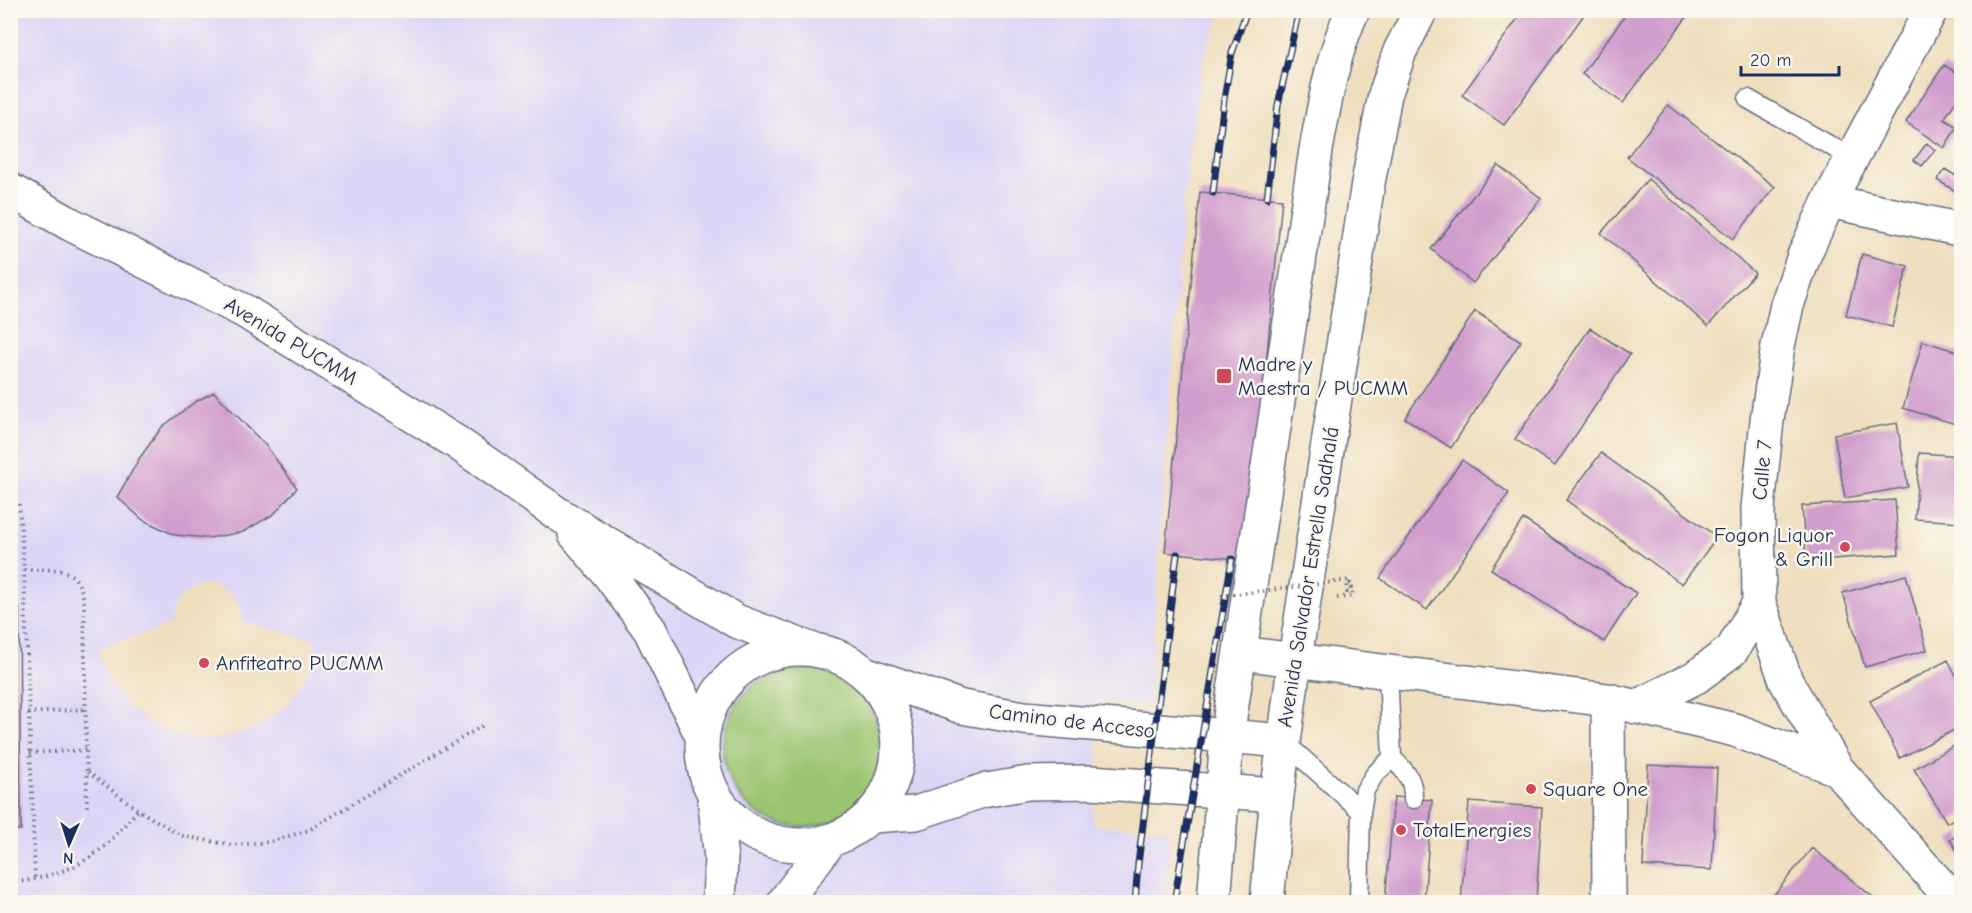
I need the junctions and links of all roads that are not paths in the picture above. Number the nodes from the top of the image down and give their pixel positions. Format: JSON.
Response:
{"nodes":[{"id":1,"x":1353,"y":10,"type":"edge"},
{"id":2,"x":1421,"y":10,"type":"edge"},
{"id":3,"x":1931,"y":10,"type":"edge"},
{"id":4,"x":1748,"y":99,"type":"dead end"},
{"id":5,"x":1852,"y":158,"type":"junction"},
{"id":6,"x":10,"y":190,"type":"edge"},
{"id":7,"x":1829,"y":201,"type":"junction"},
{"id":8,"x":1962,"y":230,"type":"edge"},
{"id":9,"x":558,"y":514,"type":"junction"},
{"id":10,"x":1760,"y":603,"type":"junction"},
{"id":11,"x":810,"y":649,"type":"junction"},
{"id":12,"x":1241,"y":652,"type":"junction"},
{"id":13,"x":1294,"y":659,"type":"junction"},
{"id":14,"x":1388,"y":672,"type":"junction"},
{"id":15,"x":867,"y":674,"type":"junction"},
{"id":16,"x":1622,"y":703,"type":"junction"},
{"id":17,"x":701,"y":734,"type":"junction"},
{"id":18,"x":1227,"y":737,"type":"junction"},
{"id":19,"x":1283,"y":741,"type":"junction"},
{"id":20,"x":1392,"y":758,"type":"junction"},
{"id":21,"x":1837,"y":769,"type":"junction"},
{"id":22,"x":1222,"y":790,"type":"junction"},
{"id":23,"x":1277,"y":795,"type":"junction"},
{"id":24,"x":714,"y":796,"type":"junction"},
{"id":25,"x":1413,"y":799,"type":"dead end"},
{"id":26,"x":1361,"y":811,"type":"junction"},
{"id":27,"x":872,"y":816,"type":"junction"},
{"id":28,"x":830,"y":841,"type":"junction"},
{"id":29,"x":719,"y":903,"type":"edge"},
{"id":30,"x":784,"y":903,"type":"edge"},
{"id":31,"x":1214,"y":903,"type":"edge"},
{"id":32,"x":1267,"y":903,"type":"edge"},
{"id":33,"x":1359,"y":903,"type":"edge"},
{"id":34,"x":1609,"y":903,"type":"edge"},
{"id":35,"x":1956,"y":903,"type":"edge"}],
"edges":[{"from":1,"to":12,"type":"street"},
{"from":2,"to":13,"type":"street","name":"Avenida Salvador Estrella Sadhalá"},
{"from":3,"to":5,"type":"street","name":"Calle 7"},
{"from":4,"to":5,"type":"lane"},
{"from":5,"to":7,"type":"street","name":"Calle 7"},
{"from":6,"to":9,"type":"street","name":"Avenida PUCMM"},
{"from":7,"to":8,"type":"street"},
{"from":7,"to":10,"type":"street","name":"Calle 7"},
{"from":9,"to":11,"type":"street","name":"Avenida PUCMM"},
{"from":9,"to":17,"type":"street","name":"Avenida PUCMM"},
{"from":10,"to":16,"type":"street"},
{"from":10,"to":21,"type":"street","name":"Calle 7"},
{"from":11,"to":15,"type":"street"},
{"from":11,"to":17,"type":"street"},
{"from":12,"to":13,"type":"street"},
{"from":12,"to":18,"type":"street"},
{"from":13,"to":14,"type":"street"},
{"from":13,"to":19,"type":"street","name":"Avenida Salvador Estrella Sadhalá"},
{"from":14,"to":16,"type":"street"},
{"from":14,"to":20,"type":"lane"},
{"from":15,"to":18,"type":"street","name":"Camino de Acceso"},
{"from":15,"to":27,"type":"street"},
{"from":16,"to":21,"type":"street"},
{"from":16,"to":34,"type":"street"},
{"from":17,"to":24,"type":"street"},
{"from":18,"to":19,"type":"street","name":"Camino de Acceso"},
{"from":18,"to":22,"type":"street"},
{"from":19,"to":23,"type":"street","name":"Avenida Salvador Estrella Sadhalá"},
{"from":19,"to":26,"type":"lane"},
{"from":20,"to":25,"type":"lane"},
{"from":20,"to":26,"type":"lane"},
{"from":21,"to":35,"type":"street","name":"Calle 7"},
{"from":22,"to":23,"type":"street"},
{"from":22,"to":27,"type":"street"},
{"from":22,"to":31,"type":"street"},
{"from":23,"to":32,"type":"street","name":"Avenida Salvador Estrella Sadhalá"},
{"from":24,"to":28,"type":"street"},
{"from":24,"to":29,"type":"street"},
{"from":26,"to":33,"type":"lane"},
{"from":27,"to":28,"type":"street"},
{"from":28,"to":30,"type":"street"}]}
